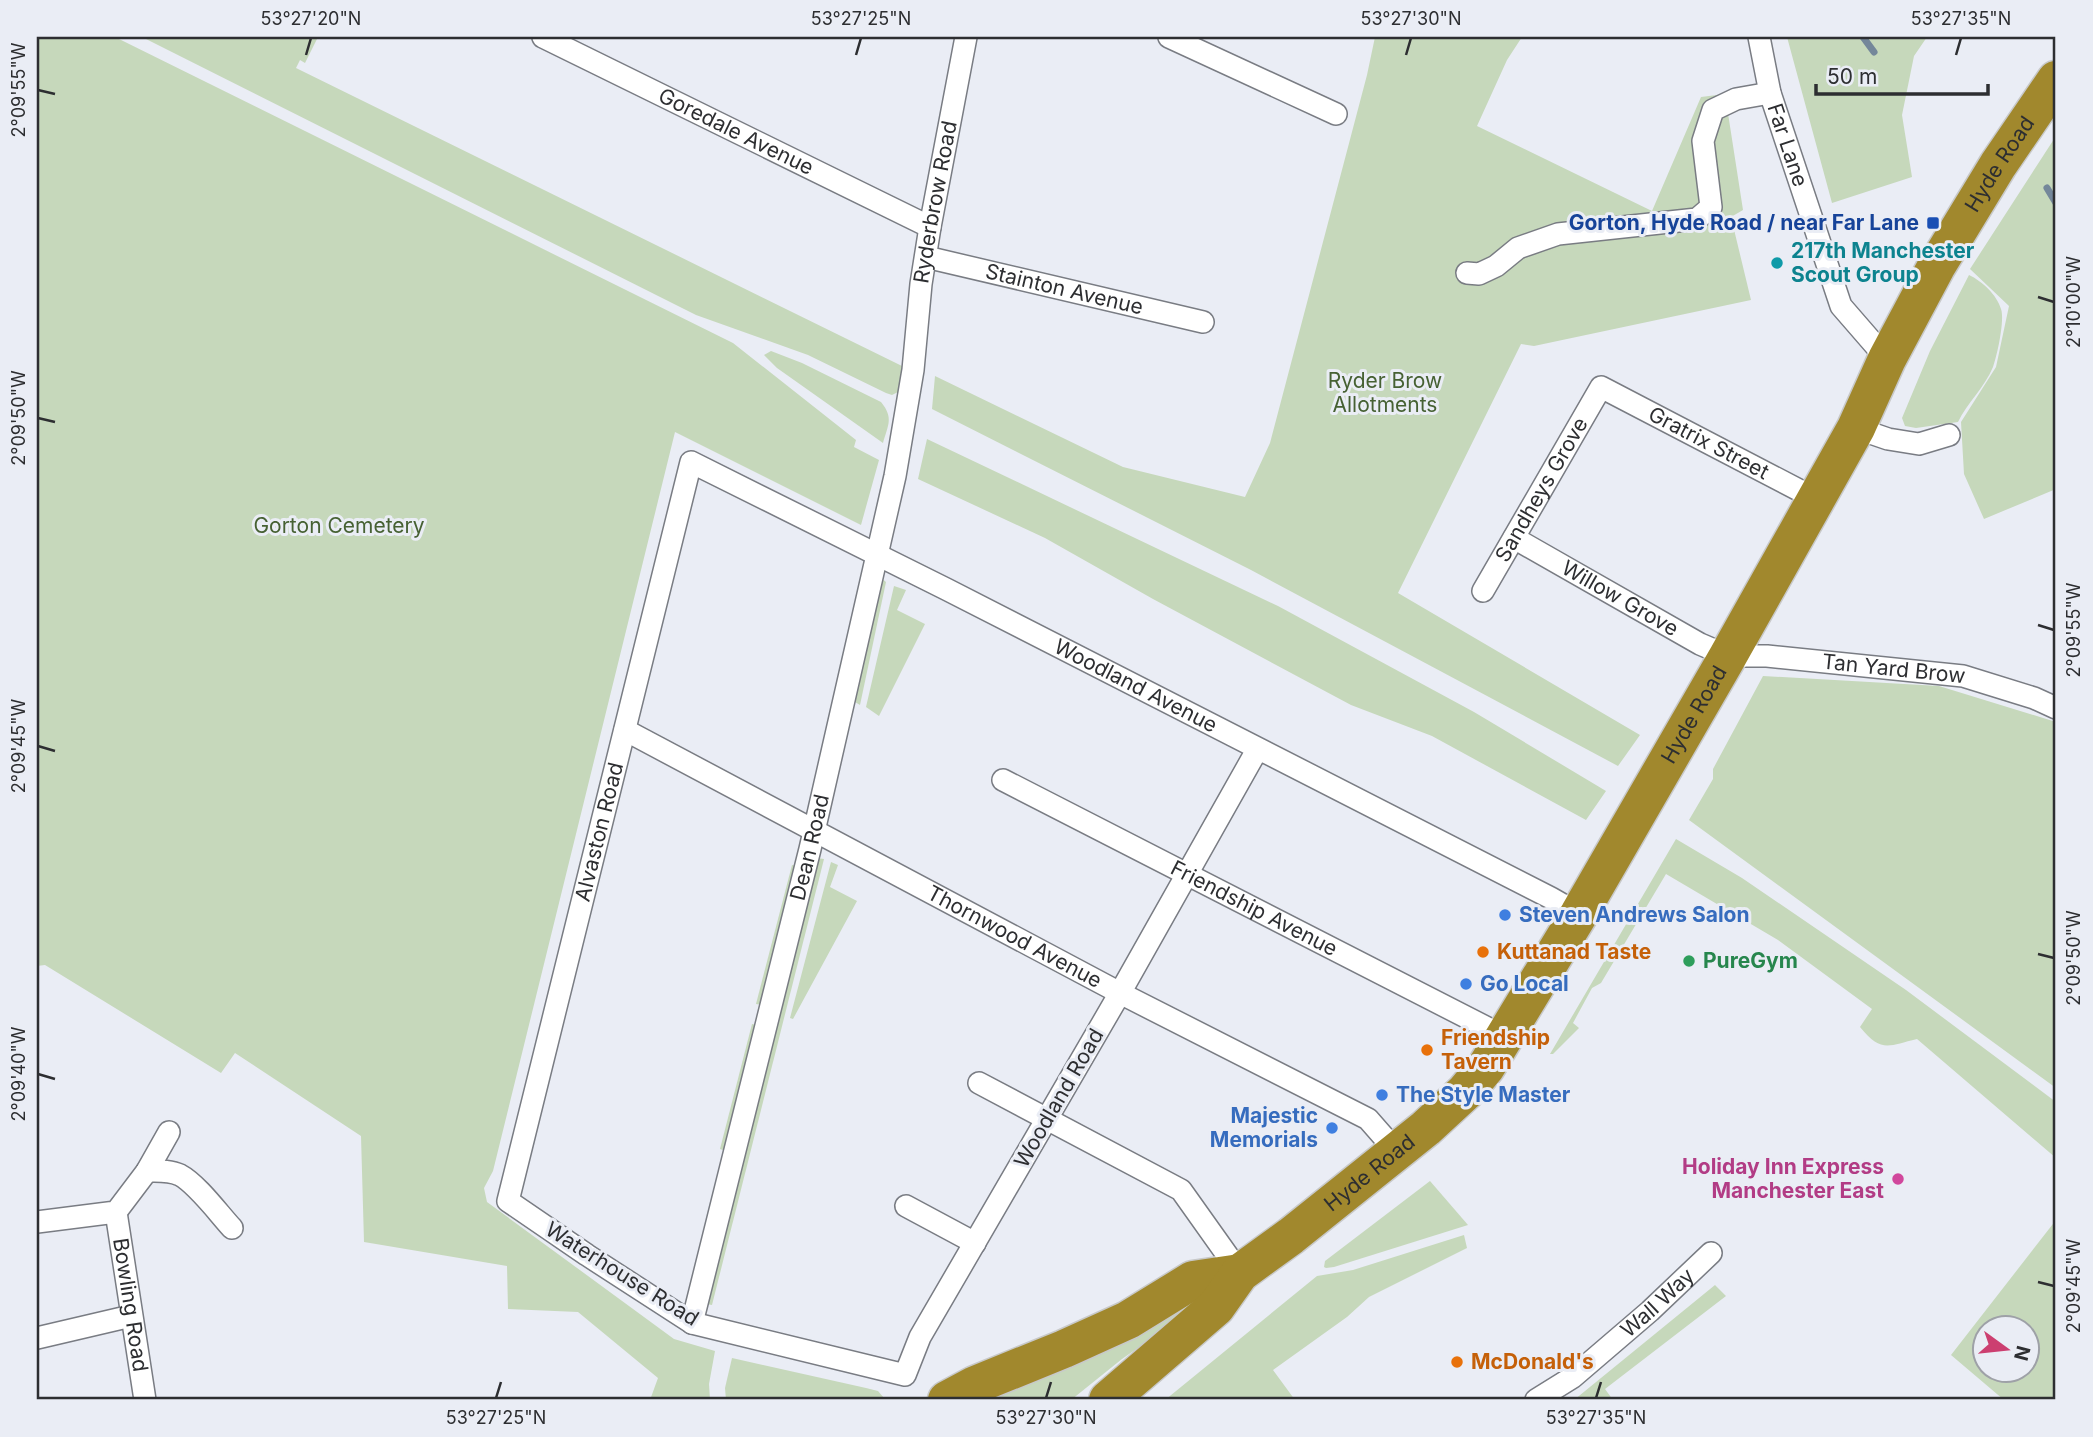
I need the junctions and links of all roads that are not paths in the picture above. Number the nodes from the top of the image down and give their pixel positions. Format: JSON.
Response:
{"nodes":[{"id":1,"x":542,"y":37,"type":"edge"},
{"id":2,"x":966,"y":37,"type":"edge"},
{"id":3,"x":1169,"y":37,"type":"edge"},
{"id":4,"x":1759,"y":37,"type":"edge"},
{"id":5,"x":2056,"y":80,"type":"edge"},
{"id":6,"x":1770,"y":93,"type":"junction"},
{"id":7,"x":1336,"y":114,"type":"dead end"},
{"id":8,"x":930,"y":227,"type":"junction"},
{"id":9,"x":926,"y":257,"type":"junction"},
{"id":10,"x":1466,"y":273,"type":"dead end"},
{"id":11,"x":1203,"y":322,"type":"dead end"},
{"id":12,"x":1887,"y":359,"type":"junction"},
{"id":13,"x":913,"y":370,"type":"joint"},
{"id":14,"x":1601,"y":387,"type":"joint"},
{"id":15,"x":1856,"y":428,"type":"junction"},
{"id":16,"x":1949,"y":435,"type":"dead end"},
{"id":17,"x":691,"y":462,"type":"joint"},
{"id":18,"x":1816,"y":499,"type":"junction"},
{"id":19,"x":1514,"y":538,"type":"junction"},
{"id":20,"x":877,"y":555,"type":"junction"},
{"id":21,"x":1483,"y":592,"type":"dead end"},
{"id":22,"x":1728,"y":656,"type":"junction"},
{"id":23,"x":2056,"y":708,"type":"edge"},
{"id":24,"x":625,"y":730,"type":"junction"},
{"id":25,"x":1257,"y":750,"type":"junction"},
{"id":26,"x":1003,"y":780,"type":"dead end"},
{"id":27,"x":814,"y":830,"type":"junction"},
{"id":28,"x":1186,"y":874,"type":"junction"},
{"id":29,"x":1578,"y":914,"type":"junction"},
{"id":30,"x":1120,"y":993,"type":"junction"},
{"id":31,"x":1505,"y":1037,"type":"junction"},
{"id":32,"x":979,"y":1083,"type":"dead end"},
{"id":33,"x":1047,"y":1118,"type":"junction"},
{"id":34,"x":169,"y":1132,"type":"dead end"},
{"id":35,"x":1396,"y":1152,"type":"junction"},
{"id":36,"x":147,"y":1171,"type":"junction"},
{"id":37,"x":509,"y":1201,"type":"joint"},
{"id":38,"x":906,"y":1206,"type":"dead end"},
{"id":39,"x":116,"y":1212,"type":"junction"},
{"id":40,"x":37,"y":1222,"type":"edge"},
{"id":41,"x":232,"y":1228,"type":"dead end"},
{"id":42,"x":975,"y":1243,"type":"junction"},
{"id":43,"x":1711,"y":1253,"type":"dead end"},
{"id":44,"x":1240,"y":1273,"type":"junction"},
{"id":45,"x":131,"y":1316,"type":"junction"},
{"id":46,"x":692,"y":1323,"type":"junction"},
{"id":47,"x":37,"y":1338,"type":"edge"},
{"id":48,"x":905,"y":1375,"type":"joint"},
{"id":49,"x":1114,"y":1394,"type":"edge"},
{"id":50,"x":145,"y":1400,"type":"edge"},
{"id":51,"x":947,"y":1400,"type":"edge"},
{"id":52,"x":1536,"y":1400,"type":"edge"}],
"edges":[{"from":1,"to":8,"type":"street","name":"Goredale Avenue"},
{"from":2,"to":8,"type":"street","name":"Ryderbrow Road"},
{"from":3,"to":7,"type":"street"},
{"from":4,"to":6,"type":"street","name":"Far Lane"},
{"from":5,"to":12,"type":"highway","name":"Hyde Road"},
{"from":6,"to":10,"type":"street"},
{"from":6,"to":12,"type":"street","name":"Far Lane"},
{"from":8,"to":9,"type":"street","name":"Ryderbrow Road"},
{"from":9,"to":11,"type":"street","name":"Stainton Avenue"},
{"from":9,"to":13,"type":"street","name":"Ryderbrow Road"},
{"from":12,"to":15,"type":"highway","name":"Hyde Road"},
{"from":13,"to":20,"type":"street","name":"Dean Road"},
{"from":14,"to":18,"type":"street","name":"Gratrix Street"},
{"from":14,"to":19,"type":"street","name":"Sandheys Grove"},
{"from":15,"to":16,"type":"street"},
{"from":15,"to":18,"type":"highway","name":"Hyde Road"},
{"from":17,"to":20,"type":"street","name":"Woodland Avenue"},
{"from":17,"to":24,"type":"street","name":"Alvaston Road"},
{"from":18,"to":22,"type":"highway","name":"Hyde Road"},
{"from":19,"to":21,"type":"street","name":"Sandheys Grove"},
{"from":19,"to":22,"type":"street","name":"Willow Grove"},
{"from":20,"to":25,"type":"street","name":"Woodland Avenue"},
{"from":20,"to":27,"type":"street","name":"Dean Road"},
{"from":22,"to":23,"type":"street","name":"Tan Yard Brow"},
{"from":22,"to":29,"type":"highway","name":"Hyde Road"},
{"from":24,"to":27,"type":"street","name":"Thornwood Avenue"},
{"from":24,"to":37,"type":"street","name":"Alvaston Road"},
{"from":25,"to":28,"type":"street","name":"Woodland Road"},
{"from":25,"to":29,"type":"street","name":"Woodland Avenue"},
{"from":26,"to":28,"type":"street","name":"Friendship Avenue"},
{"from":27,"to":30,"type":"street","name":"Thornwood Avenue"},
{"from":27,"to":46,"type":"street","name":"Dean Road"},
{"from":28,"to":30,"type":"street","name":"Woodland Road"},
{"from":28,"to":31,"type":"street","name":"Friendship Avenue"},
{"from":29,"to":31,"type":"highway","name":"Hyde Road"},
{"from":30,"to":33,"type":"street","name":"Woodland Road"},
{"from":30,"to":35,"type":"street","name":"Thornwood Avenue"},
{"from":31,"to":35,"type":"highway","name":"Hyde Road"},
{"from":32,"to":33,"type":"street"},
{"from":33,"to":42,"type":"street","name":"Woodland Road"},
{"from":33,"to":44,"type":"street"},
{"from":34,"to":36,"type":"street"},
{"from":35,"to":44,"type":"highway","name":"Hyde Road"},
{"from":36,"to":39,"type":"street"},
{"from":36,"to":41,"type":"street"},
{"from":37,"to":46,"type":"street","name":"Waterhouse Road"},
{"from":38,"to":42,"type":"street"},
{"from":39,"to":40,"type":"street"},
{"from":39,"to":45,"type":"street","name":"Bowling Road"},
{"from":42,"to":48,"type":"street","name":"Woodland Road"},
{"from":43,"to":52,"type":"street","name":"Wall Way"},
{"from":44,"to":49,"type":"highway","name":"Hyde Road"},
{"from":44,"to":51,"type":"highway","name":"Hyde Road"},
{"from":45,"to":47,"type":"street"},
{"from":45,"to":50,"type":"street","name":"Bowling Road"},
{"from":46,"to":48,"type":"street","name":"Waterhouse Road"}]}
